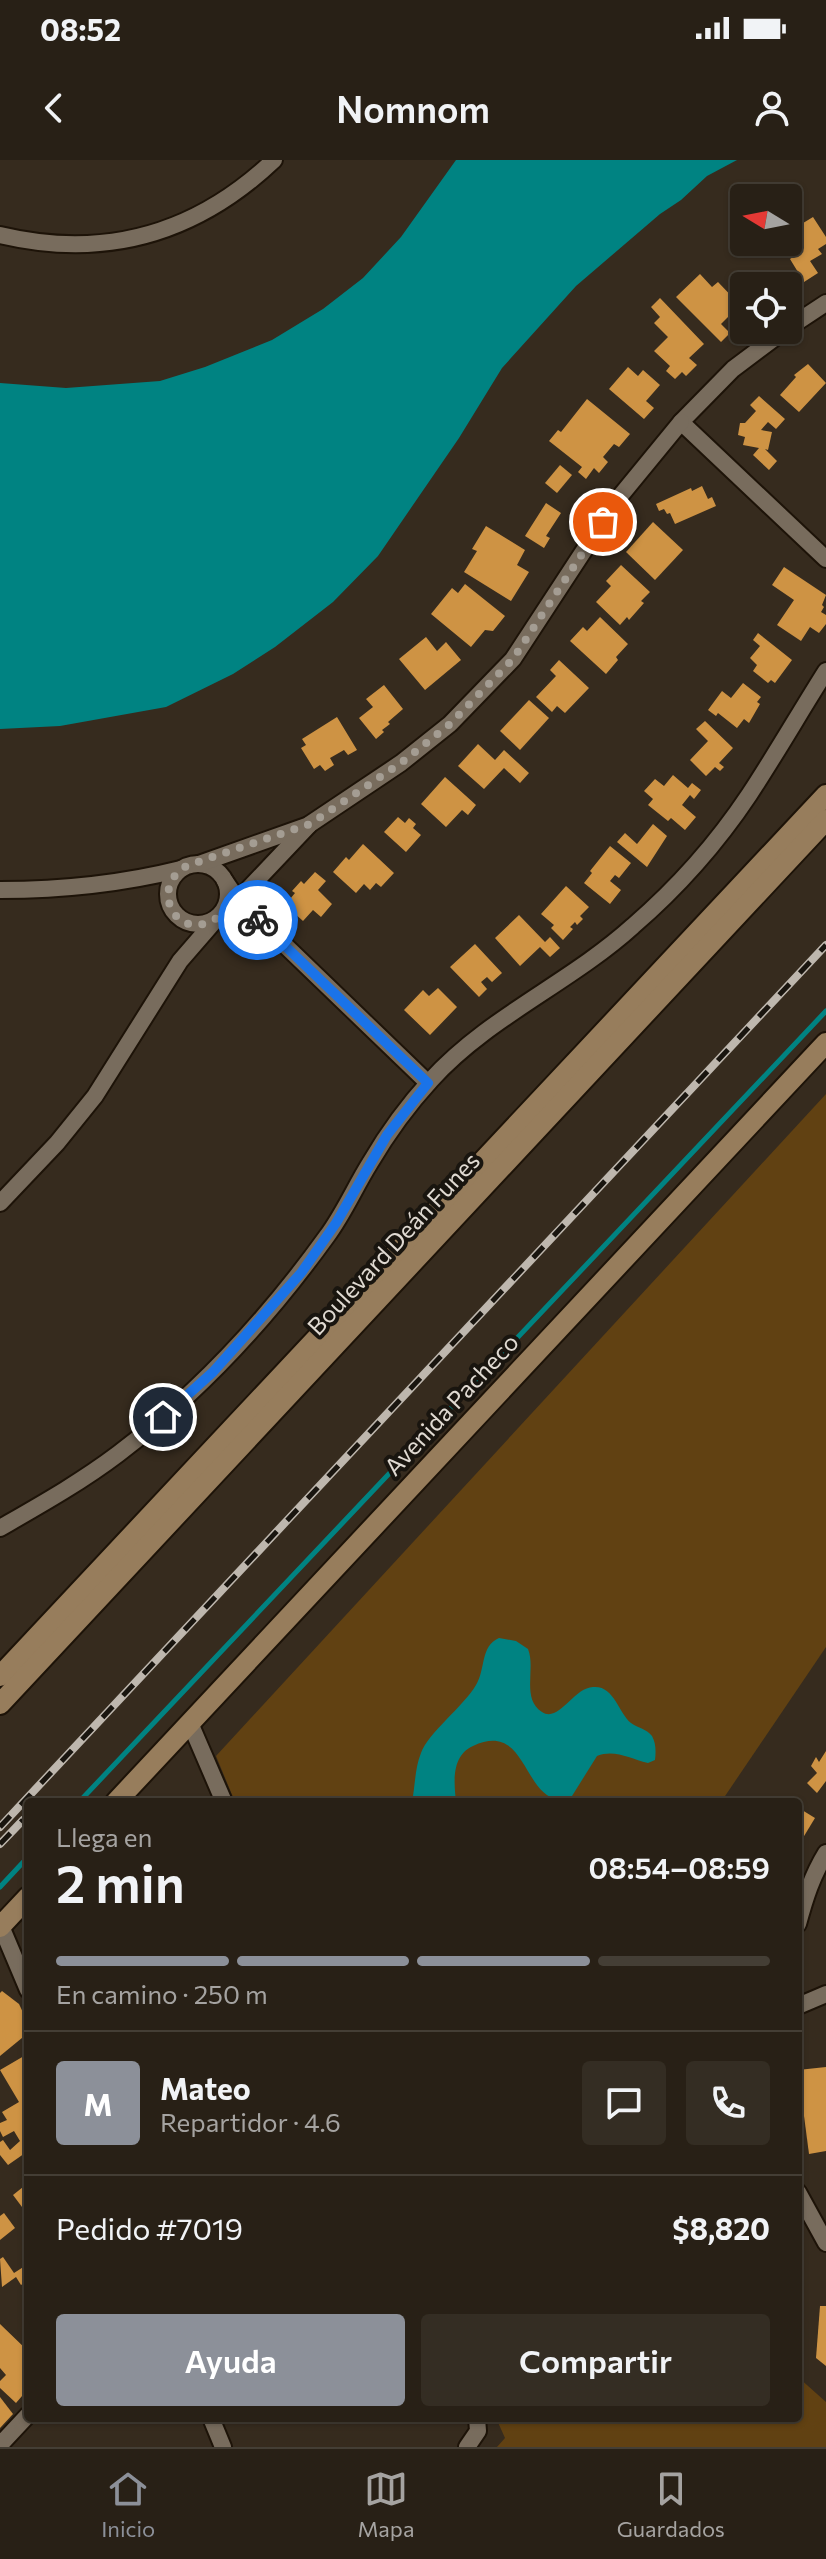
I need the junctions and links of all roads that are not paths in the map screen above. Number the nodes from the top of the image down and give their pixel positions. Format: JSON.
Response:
{"nodes":[{"id":1,"x":274,"y":160,"type":"edge"},
{"id":2,"x":0,"y":235,"type":"edge"},
{"id":3,"x":826,"y":303,"type":"edge"},
{"id":4,"x":802,"y":319,"type":"edge"},
{"id":5,"x":766,"y":344,"type":"edge"},
{"id":6,"x":681,"y":422,"type":"junction"},
{"id":7,"x":826,"y":559,"type":"edge"},
{"id":8,"x":826,"y":671,"type":"edge"},
{"id":9,"x":826,"y":795,"type":"edge"},
{"id":10,"x":826,"y":820,"type":"edge"},
{"id":11,"x":310,"y":824,"type":"junction"},
{"id":12,"x":198,"y":864,"type":"junction"},
{"id":13,"x":181,"y":869,"type":"junction"},
{"id":14,"x":136,"y":880,"type":"junction"},
{"id":15,"x":225,"y":881,"type":"junction"},
{"id":16,"x":0,"y":890,"type":"edge"},
{"id":17,"x":238,"y":900,"type":"junction"},
{"id":18,"x":173,"y":911,"type":"junction"},
{"id":19,"x":219,"y":916,"type":"junction"},
{"id":20,"x":180,"y":961,"type":"junction"},
{"id":21,"x":826,"y":1043,"type":"edge"},
{"id":22,"x":428,"y":1083,"type":"junction"},
{"id":23,"x":0,"y":1203,"type":"edge"},
{"id":24,"x":0,"y":1528,"type":"edge"},
{"id":25,"x":0,"y":1676,"type":"edge"},
{"id":26,"x":0,"y":1704,"type":"edge"},
{"id":27,"x":190,"y":1723,"type":"junction"},
{"id":28,"x":120,"y":1798,"type":"edge"},
{"id":29,"x":222,"y":1798,"type":"edge"},
{"id":30,"x":826,"y":1853,"type":"edge"},
{"id":31,"x":24,"y":1901,"type":"edge"},
{"id":32,"x":802,"y":1908,"type":"edge"},
{"id":33,"x":0,"y":1927,"type":"edge"},
{"id":34,"x":24,"y":1981,"type":"edge"},
{"id":35,"x":826,"y":1994,"type":"edge"},
{"id":36,"x":802,"y":2004,"type":"edge"},
{"id":37,"x":802,"y":2199,"type":"edge"},
{"id":38,"x":826,"y":2243,"type":"edge"},
{"id":39,"x":24,"y":2419,"type":"edge"},
{"id":40,"x":213,"y":2422,"type":"edge"},
{"id":41,"x":478,"y":2424,"type":"edge"},
{"id":42,"x":0,"y":2445,"type":"edge"},
{"id":43,"x":223,"y":2447,"type":"edge"},
{"id":44,"x":467,"y":2447,"type":"edge"}],
"edges":[{"from":1,"to":2,"type":"street"},
{"from":3,"to":4,"type":"street"},
{"from":5,"to":6,"type":"street"},
{"from":6,"to":7,"type":"street"},
{"from":6,"to":11,"type":"street"},
{"from":8,"to":22,"type":"street"},
{"from":9,"to":25,"type":"main road","name":"Boulevard Deán Funes"},
{"from":10,"to":26,"type":"main road","name":"Boulevard Deán Funes"},
{"from":11,"to":12,"type":"street"},
{"from":11,"to":17,"type":"street"},
{"from":12,"to":13,"type":"street"},
{"from":12,"to":15,"type":"street"},
{"from":13,"to":14,"type":"street"},
{"from":13,"to":18,"type":"street"},
{"from":14,"to":16,"type":"street"},
{"from":14,"to":18,"type":"street"},
{"from":15,"to":17,"type":"street"},
{"from":15,"to":19,"type":"street"},
{"from":17,"to":19,"type":"street"},
{"from":17,"to":22,"type":"street"},
{"from":18,"to":19,"type":"street"},
{"from":18,"to":20,"type":"street"},
{"from":19,"to":20,"type":"street"},
{"from":20,"to":23,"type":"street"},
{"from":21,"to":27,"type":"main road","name":"Avenida Pacheco"},
{"from":22,"to":24,"type":"street"},
{"from":27,"to":28,"type":"main road","name":"Avenida Pacheco"},
{"from":27,"to":29,"type":"street"},
{"from":30,"to":32,"type":"street"},
{"from":31,"to":33,"type":"main road"},
{"from":33,"to":34,"type":"street"},
{"from":35,"to":36,"type":"street"},
{"from":37,"to":38,"type":"street"},
{"from":39,"to":42,"type":"street"},
{"from":40,"to":43,"type":"street"},
{"from":41,"to":44,"type":"street"}]}
